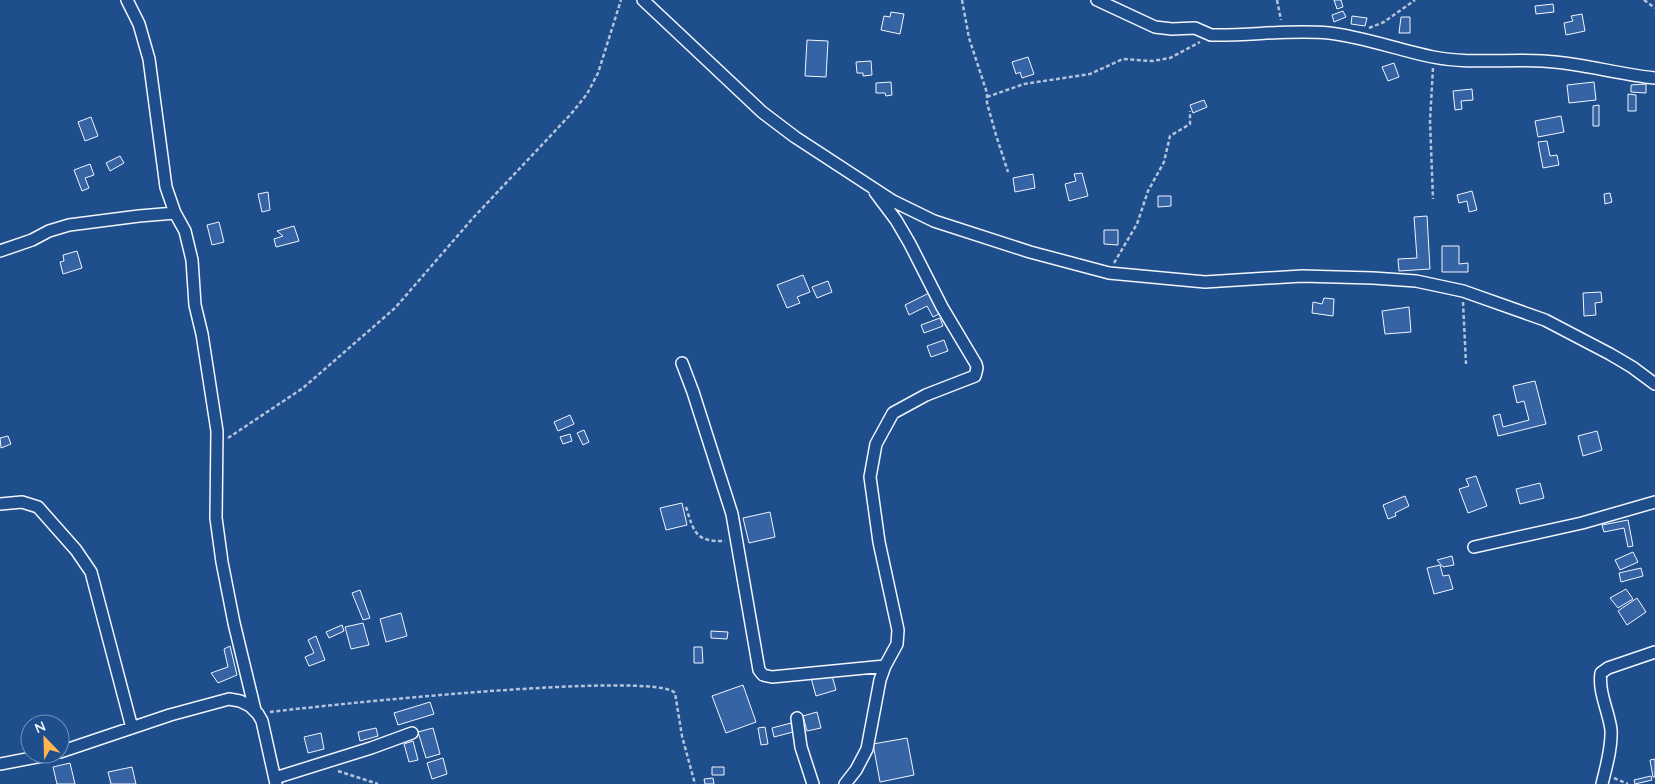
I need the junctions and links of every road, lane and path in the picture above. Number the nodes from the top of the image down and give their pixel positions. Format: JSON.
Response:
{"nodes":[{"id":1,"x":127,"y":0,"type":"edge"},
{"id":2,"x":621,"y":0,"type":"edge"},
{"id":3,"x":643,"y":0,"type":"edge"},
{"id":4,"x":962,"y":0,"type":"edge"},
{"id":5,"x":1097,"y":0,"type":"edge"},
{"id":6,"x":1277,"y":0,"type":"edge"},
{"id":7,"x":1415,"y":0,"type":"edge"},
{"id":8,"x":1644,"y":0,"type":"edge"},
{"id":9,"x":1655,"y":8,"type":"edge"},
{"id":10,"x":1284,"y":33,"type":"junction"},
{"id":11,"x":1212,"y":36,"type":"junction"},
{"id":12,"x":1348,"y":36,"type":"junction"},
{"id":13,"x":1433,"y":57,"type":"junction"},
{"id":14,"x":1655,"y":78,"type":"edge"},
{"id":15,"x":987,"y":97,"type":"junction"},
{"id":16,"x":1190,"y":111,"type":"dead end"},
{"id":17,"x":1008,"y":172,"type":"dead end"},
{"id":18,"x":870,"y":185,"type":"junction"},
{"id":19,"x":1433,"y":199,"type":"dead end"},
{"id":20,"x":175,"y":214,"type":"junction"},
{"id":21,"x":0,"y":251,"type":"edge"},
{"id":22,"x":1109,"y":273,"type":"junction"},
{"id":23,"x":1463,"y":291,"type":"junction"},
{"id":24,"x":682,"y":363,"type":"dead end"},
{"id":25,"x":1466,"y":364,"type":"dead end"},
{"id":26,"x":1655,"y":384,"type":"edge"},
{"id":27,"x":216,"y":446,"type":"junction"},
{"id":28,"x":1655,"y":502,"type":"edge"},
{"id":29,"x":0,"y":504,"type":"edge"},
{"id":30,"x":686,"y":507,"type":"dead end"},
{"id":31,"x":736,"y":540,"type":"junction"},
{"id":32,"x":1474,"y":547,"type":"dead end"},
{"id":33,"x":1655,"y":652,"type":"edge"},
{"id":34,"x":885,"y":666,"type":"junction"},
{"id":35,"x":257,"y":712,"type":"junction"},
{"id":36,"x":797,"y":718,"type":"dead end"},
{"id":37,"x":132,"y":728,"type":"junction"},
{"id":38,"x":412,"y":733,"type":"dead end"},
{"id":39,"x":70,"y":749,"type":"edge"},
{"id":40,"x":20,"y":760,"type":"edge"},
{"id":41,"x":0,"y":764,"type":"edge"},
{"id":42,"x":337,"y":770,"type":"dead end"},
{"id":43,"x":275,"y":781,"type":"edge"},
{"id":44,"x":378,"y":784,"type":"edge"},
{"id":45,"x":694,"y":784,"type":"edge"},
{"id":46,"x":813,"y":784,"type":"edge"},
{"id":47,"x":845,"y":784,"type":"edge"},
{"id":48,"x":1602,"y":784,"type":"edge"}],
"edges":[{"from":1,"to":20,"type":"street"},
{"from":2,"to":27,"type":"path"},
{"from":3,"to":18,"type":"street"},
{"from":4,"to":15,"type":"path"},
{"from":5,"to":11,"type":"street"},
{"from":6,"to":10,"type":"path"},
{"from":7,"to":12,"type":"path"},
{"from":8,"to":9,"type":"path"},
{"from":10,"to":11,"type":"street"},
{"from":10,"to":12,"type":"street"},
{"from":11,"to":15,"type":"path"},
{"from":12,"to":13,"type":"street"},
{"from":13,"to":14,"type":"street"},
{"from":13,"to":19,"type":"path"},
{"from":15,"to":17,"type":"path"},
{"from":16,"to":22,"type":"path"},
{"from":18,"to":22,"type":"street"},
{"from":18,"to":34,"type":"street"},
{"from":20,"to":21,"type":"street"},
{"from":20,"to":27,"type":"street"},
{"from":22,"to":23,"type":"street"},
{"from":23,"to":25,"type":"path"},
{"from":23,"to":26,"type":"street"},
{"from":24,"to":31,"type":"street"},
{"from":27,"to":35,"type":"street"},
{"from":28,"to":32,"type":"street"},
{"from":29,"to":37,"type":"street"},
{"from":30,"to":31,"type":"path"},
{"from":31,"to":34,"type":"street"},
{"from":33,"to":48,"type":"street"},
{"from":34,"to":47,"type":"street"},
{"from":35,"to":37,"type":"street"},
{"from":35,"to":43,"type":"street"},
{"from":35,"to":45,"type":"path"},
{"from":36,"to":46,"type":"street"},
{"from":37,"to":39,"type":"street"},
{"from":38,"to":43,"type":"street"},
{"from":40,"to":41,"type":"street"},
{"from":42,"to":44,"type":"path"}]}
